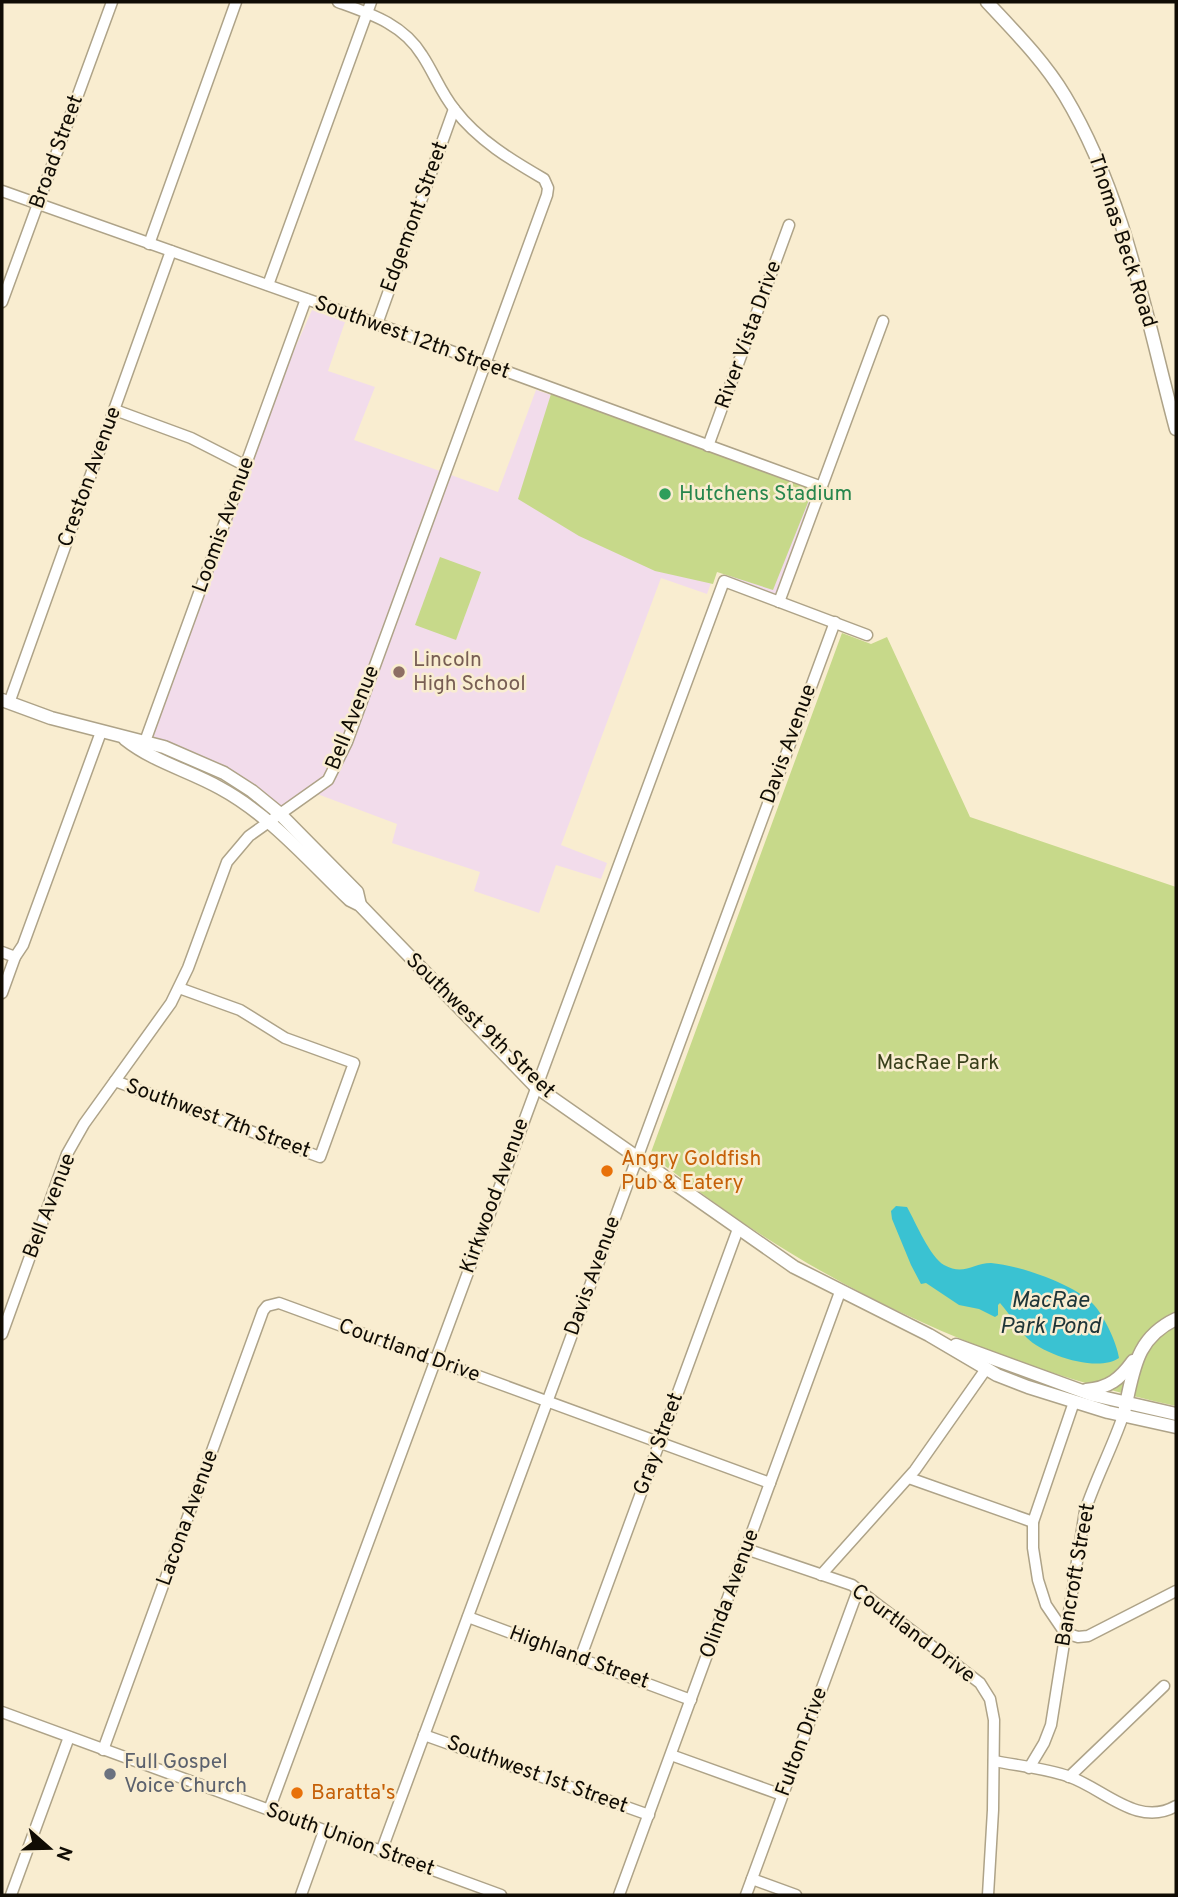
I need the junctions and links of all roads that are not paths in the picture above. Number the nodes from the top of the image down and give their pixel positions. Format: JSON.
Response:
{"nodes":[{"id":1,"x":112,"y":2,"type":"edge"},
{"id":2,"x":236,"y":2,"type":"edge"},
{"id":3,"x":338,"y":2,"type":"edge"},
{"id":4,"x":988,"y":2,"type":"edge"},
{"id":5,"x":369,"y":7,"type":"edge"},
{"id":6,"x":454,"y":109,"type":"junction"},
{"id":7,"x":2,"y":191,"type":"edge"},
{"id":8,"x":38,"y":204,"type":"junction"},
{"id":9,"x":789,"y":225,"type":"dead end"},
{"id":10,"x":149,"y":244,"type":"junction"},
{"id":11,"x":171,"y":251,"type":"junction"},
{"id":12,"x":268,"y":285,"type":"junction"},
{"id":13,"x":306,"y":299,"type":"junction"},
{"id":14,"x":2,"y":302,"type":"edge"},
{"id":15,"x":883,"y":321,"type":"dead end"},
{"id":16,"x":377,"y":324,"type":"junction"},
{"id":17,"x":485,"y":364,"type":"junction"},
{"id":18,"x":114,"y":410,"type":"junction"},
{"id":19,"x":1176,"y":429,"type":"edge"},
{"id":20,"x":708,"y":446,"type":"junction"},
{"id":21,"x":246,"y":466,"type":"junction"},
{"id":22,"x":822,"y":487,"type":"junction"},
{"id":23,"x":779,"y":602,"type":"junction"},
{"id":24,"x":835,"y":622,"type":"junction"},
{"id":25,"x":867,"y":635,"type":"dead end"},
{"id":26,"x":5,"y":701,"type":"edge"},
{"id":27,"x":101,"y":732,"type":"junction"},
{"id":28,"x":143,"y":747,"type":"junction"},
{"id":29,"x":279,"y":813,"type":"junction"},
{"id":30,"x":268,"y":821,"type":"junction"},
{"id":31,"x":360,"y":905,"type":"junction"},
{"id":32,"x":2,"y":952,"type":"edge"},
{"id":33,"x":15,"y":957,"type":"junction"},
{"id":34,"x":179,"y":988,"type":"junction"},
{"id":35,"x":2,"y":993,"type":"edge"},
{"id":36,"x":115,"y":1081,"type":"junction"},
{"id":37,"x":536,"y":1086,"type":"junction"},
{"id":38,"x":637,"y":1158,"type":"junction"},
{"id":39,"x":738,"y":1229,"type":"junction"},
{"id":40,"x":840,"y":1292,"type":"junction"},
{"id":41,"x":285,"y":1306,"type":"joint"},
{"id":42,"x":1176,"y":1318,"type":"edge"},
{"id":43,"x":2,"y":1334,"type":"edge"},
{"id":44,"x":929,"y":1335,"type":"junction"},
{"id":45,"x":1138,"y":1355,"type":"junction"},
{"id":46,"x":434,"y":1361,"type":"junction"},
{"id":47,"x":986,"y":1369,"type":"junction"},
{"id":48,"x":1061,"y":1385,"type":"junction"},
{"id":49,"x":547,"y":1402,"type":"junction"},
{"id":50,"x":1074,"y":1402,"type":"junction"},
{"id":51,"x":1124,"y":1410,"type":"junction"},
{"id":52,"x":1176,"y":1414,"type":"edge"},
{"id":53,"x":1176,"y":1427,"type":"edge"},
{"id":54,"x":660,"y":1443,"type":"junction"},
{"id":55,"x":909,"y":1478,"type":"junction"},
{"id":56,"x":770,"y":1483,"type":"junction"},
{"id":57,"x":1033,"y":1522,"type":"junction"},
{"id":58,"x":746,"y":1549,"type":"junction"},
{"id":59,"x":821,"y":1574,"type":"junction"},
{"id":60,"x":858,"y":1590,"type":"junction"},
{"id":61,"x":1175,"y":1594,"type":"edge"},
{"id":62,"x":468,"y":1617,"type":"junction"},
{"id":63,"x":1065,"y":1633,"type":"junction"},
{"id":64,"x":580,"y":1659,"type":"junction"},
{"id":65,"x":1164,"y":1686,"type":"dead end"},
{"id":66,"x":691,"y":1700,"type":"junction"},
{"id":67,"x":2,"y":1712,"type":"edge"},
{"id":68,"x":425,"y":1735,"type":"junction"},
{"id":69,"x":69,"y":1737,"type":"junction"},
{"id":70,"x":103,"y":1750,"type":"junction"},
{"id":71,"x":671,"y":1755,"type":"junction"},
{"id":72,"x":994,"y":1761,"type":"junction"},
{"id":73,"x":1029,"y":1768,"type":"junction"},
{"id":74,"x":1069,"y":1777,"type":"junction"},
{"id":75,"x":782,"y":1796,"type":"junction"},
{"id":76,"x":1176,"y":1806,"type":"edge"},
{"id":77,"x":269,"y":1810,"type":"junction"},
{"id":78,"x":649,"y":1815,"type":"junction"},
{"id":79,"x":324,"y":1831,"type":"junction"},
{"id":80,"x":382,"y":1852,"type":"junction"},
{"id":81,"x":752,"y":1879,"type":"junction"},
{"id":82,"x":10,"y":1895,"type":"edge"},
{"id":83,"x":301,"y":1895,"type":"edge"},
{"id":84,"x":501,"y":1895,"type":"edge"},
{"id":85,"x":619,"y":1895,"type":"edge"},
{"id":86,"x":746,"y":1895,"type":"edge"},
{"id":87,"x":796,"y":1895,"type":"edge"},
{"id":88,"x":988,"y":1895,"type":"edge"}],
"edges":[{"from":1,"to":8,"type":"street","name":"Broad Street"},
{"from":2,"to":10,"type":"street"},
{"from":3,"to":5,"type":"street"},
{"from":4,"to":19,"type":"main road","name":"Thomas Beck Road"},
{"from":5,"to":6,"type":"street"},
{"from":5,"to":12,"type":"street"},
{"from":6,"to":16,"type":"street","name":"Edgemont Street"},
{"from":6,"to":17,"type":"street","name":"Bell Avenue"},
{"from":7,"to":8,"type":"street","name":"Southwest 12th Street"},
{"from":8,"to":10,"type":"street","name":"Southwest 12th Street"},
{"from":8,"to":14,"type":"street","name":"Broad Street"},
{"from":9,"to":20,"type":"street","name":"River Vista Drive"},
{"from":10,"to":11,"type":"street","name":"Southwest 12th Street"},
{"from":11,"to":12,"type":"street","name":"Southwest 12th Street"},
{"from":11,"to":18,"type":"street","name":"Creston Avenue"},
{"from":12,"to":13,"type":"street","name":"Southwest 12th Street"},
{"from":13,"to":16,"type":"street","name":"Southwest 12th Street"},
{"from":13,"to":21,"type":"street","name":"Loomis Avenue"},
{"from":15,"to":22,"type":"street"},
{"from":16,"to":17,"type":"street","name":"Southwest 12th Street"},
{"from":17,"to":20,"type":"street","name":"Southwest 12th Street"},
{"from":17,"to":29,"type":"street","name":"Bell Avenue"},
{"from":18,"to":21,"type":"street"},
{"from":18,"to":26,"type":"street","name":"Creston Avenue"},
{"from":20,"to":22,"type":"street","name":"Southwest 12th Street"},
{"from":21,"to":28,"type":"street","name":"Loomis Avenue"},
{"from":22,"to":23,"type":"street"},
{"from":23,"to":24,"type":"street"},
{"from":23,"to":37,"type":"street","name":"Kirkwood Avenue"},
{"from":24,"to":25,"type":"street"},
{"from":24,"to":38,"type":"street","name":"Davis Avenue"},
{"from":26,"to":27,"type":"main road","name":"Southwest 9th Street"},
{"from":27,"to":28,"type":"main road","name":"Southwest 9th Street"},
{"from":27,"to":33,"type":"street"},
{"from":28,"to":29,"type":"main road","name":"Southwest 9th Street"},
{"from":28,"to":30,"type":"main road","name":"Southwest 9th Street"},
{"from":29,"to":30,"type":"street","name":"Bell Avenue"},
{"from":29,"to":31,"type":"main road","name":"Southwest 9th Street"},
{"from":30,"to":31,"type":"main road","name":"Southwest 9th Street"},
{"from":30,"to":34,"type":"street","name":"Bell Avenue"},
{"from":31,"to":37,"type":"main road","name":"Southwest 9th Street"},
{"from":32,"to":33,"type":"street"},
{"from":33,"to":35,"type":"street"},
{"from":34,"to":36,"type":"street","name":"Bell Avenue"},
{"from":34,"to":36,"type":"street","name":"Southwest 7th Street"},
{"from":36,"to":43,"type":"street","name":"Bell Avenue"},
{"from":37,"to":38,"type":"main road","name":"Southwest 9th Street"},
{"from":37,"to":46,"type":"street","name":"Kirkwood Avenue"},
{"from":38,"to":39,"type":"main road","name":"Southwest 9th Street"},
{"from":38,"to":49,"type":"street","name":"Davis Avenue"},
{"from":39,"to":40,"type":"main road","name":"Southwest 9th Street"},
{"from":39,"to":54,"type":"street","name":"Gray Street"},
{"from":40,"to":44,"type":"main road","name":"Southwest 9th Street"},
{"from":40,"to":56,"type":"street","name":"Olinda Avenue"},
{"from":41,"to":46,"type":"street","name":"Courtland Drive"},
{"from":41,"to":70,"type":"street","name":"Lacona Avenue"},
{"from":42,"to":45,"type":"main road","name":"Bancroft Street"},
{"from":44,"to":47,"type":"main road","name":"Southwest 9th Street"},
{"from":44,"to":48,"type":"main road","name":"Southwest 9th Street"},
{"from":45,"to":48,"type":"main road"},
{"from":45,"to":51,"type":"main road","name":"Bancroft Street"},
{"from":46,"to":49,"type":"street","name":"Courtland Drive"},
{"from":46,"to":77,"type":"street","name":"Kirkwood Avenue"},
{"from":47,"to":50,"type":"main road","name":"Southwest 9th Street"},
{"from":47,"to":55,"type":"street"},
{"from":48,"to":51,"type":"main road","name":"Southwest 9th Street"},
{"from":49,"to":54,"type":"street","name":"Courtland Drive"},
{"from":49,"to":62,"type":"street","name":"Davis Avenue"},
{"from":50,"to":51,"type":"main road","name":"Southwest 9th Street"},
{"from":50,"to":57,"type":"street"},
{"from":51,"to":52,"type":"main road","name":"Southwest 9th Street"},
{"from":51,"to":53,"type":"main road","name":"Southwest 9th Street"},
{"from":51,"to":63,"type":"street","name":"Bancroft Street"},
{"from":54,"to":56,"type":"street","name":"Courtland Drive"},
{"from":54,"to":64,"type":"street","name":"Gray Street"},
{"from":55,"to":57,"type":"street"},
{"from":55,"to":59,"type":"street"},
{"from":56,"to":58,"type":"street","name":"Olinda Avenue"},
{"from":57,"to":63,"type":"street"},
{"from":58,"to":59,"type":"street","name":"Courtland Drive"},
{"from":58,"to":66,"type":"street","name":"Olinda Avenue"},
{"from":59,"to":60,"type":"street","name":"Courtland Drive"},
{"from":60,"to":72,"type":"street","name":"Courtland Drive"},
{"from":60,"to":75,"type":"street","name":"Fulton Drive"},
{"from":61,"to":63,"type":"street"},
{"from":62,"to":64,"type":"street","name":"Highland Street"},
{"from":62,"to":68,"type":"street","name":"Davis Avenue"},
{"from":63,"to":73,"type":"street","name":"Bancroft Street"},
{"from":64,"to":66,"type":"street","name":"Highland Street"},
{"from":65,"to":74,"type":"street"},
{"from":66,"to":71,"type":"street","name":"Olinda Avenue"},
{"from":67,"to":69,"type":"street","name":"South Union Street"},
{"from":68,"to":78,"type":"street","name":"Southwest 1st Street"},
{"from":68,"to":80,"type":"street","name":"Davis Avenue"},
{"from":69,"to":70,"type":"street","name":"South Union Street"},
{"from":69,"to":82,"type":"street"},
{"from":70,"to":77,"type":"street","name":"South Union Street"},
{"from":71,"to":75,"type":"street"},
{"from":71,"to":78,"type":"street","name":"Olinda Avenue"},
{"from":72,"to":73,"type":"street"},
{"from":72,"to":88,"type":"street","name":"Courtland Drive"},
{"from":73,"to":74,"type":"street"},
{"from":74,"to":76,"type":"street"},
{"from":75,"to":81,"type":"street","name":"Fulton Drive"},
{"from":77,"to":79,"type":"street","name":"South Union Street"},
{"from":78,"to":85,"type":"street","name":"Olinda Avenue"},
{"from":79,"to":80,"type":"street","name":"South Union Street"},
{"from":79,"to":83,"type":"street"},
{"from":80,"to":84,"type":"street","name":"South Union Street"},
{"from":81,"to":86,"type":"street","name":"Fulton Drive"},
{"from":81,"to":87,"type":"street"}]}
